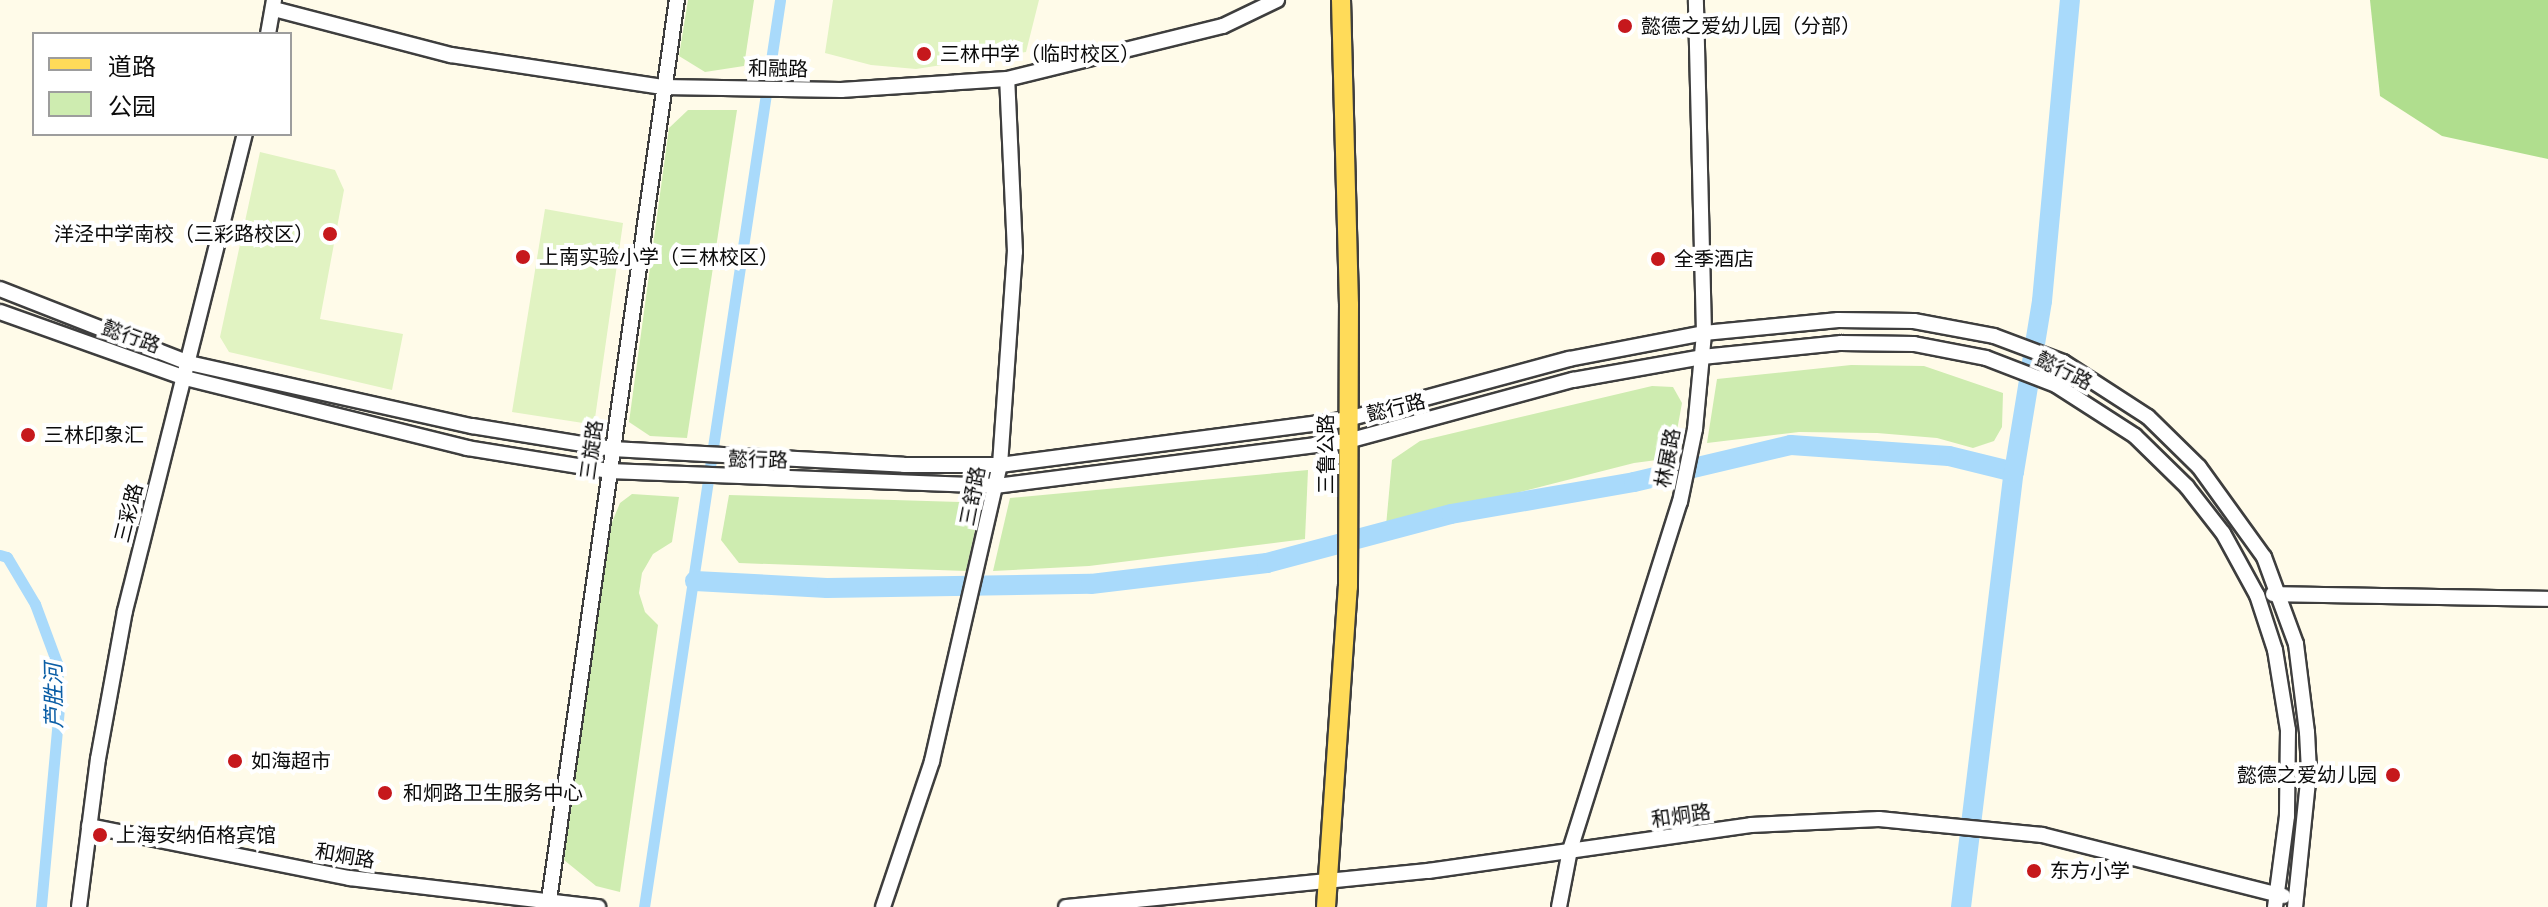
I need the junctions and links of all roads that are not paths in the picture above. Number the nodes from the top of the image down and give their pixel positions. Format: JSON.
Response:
{"nodes":[{"id":1,"x":677,"y":0,"type":"edge"},
{"id":2,"x":1277,"y":0,"type":"edge"},
{"id":3,"x":1341,"y":0,"type":"edge"},
{"id":4,"x":1696,"y":0,"type":"edge"},
{"id":5,"x":274,"y":4,"type":"edge"},
{"id":6,"x":268,"y":32,"type":"edge"},
{"id":7,"x":1007,"y":79,"type":"junction"},
{"id":8,"x":663,"y":87,"type":"junction"},
{"id":9,"x":245,"y":136,"type":"edge"},
{"id":10,"x":0,"y":289,"type":"edge"},
{"id":11,"x":0,"y":312,"type":"edge"},
{"id":12,"x":1704,"y":333,"type":"junction"},
{"id":13,"x":1702,"y":357,"type":"junction"},
{"id":14,"x":189,"y":363,"type":"junction"},
{"id":15,"x":185,"y":378,"type":"junction"},
{"id":16,"x":1348,"y":419,"type":"junction"},
{"id":17,"x":1348,"y":441,"type":"junction"},
{"id":18,"x":612,"y":449,"type":"junction"},
{"id":19,"x":1000,"y":465,"type":"junction"},
{"id":20,"x":609,"y":471,"type":"junction"},
{"id":21,"x":996,"y":486,"type":"junction"},
{"id":22,"x":2278,"y":594,"type":"junction"},
{"id":23,"x":2257,"y":595,"type":"junction"},
{"id":24,"x":2548,"y":599,"type":"edge"},
{"id":25,"x":89,"y":826,"type":"junction"},
{"id":26,"x":1570,"y":850,"type":"junction"},
{"id":27,"x":1327,"y":879,"type":"junction"},
{"id":28,"x":2275,"y":901,"type":"edge"},
{"id":29,"x":2295,"y":903,"type":"edge"},
{"id":30,"x":548,"y":906,"type":"edge"},
{"id":31,"x":79,"y":907,"type":"edge"},
{"id":32,"x":598,"y":907,"type":"edge"},
{"id":33,"x":883,"y":907,"type":"edge"},
{"id":34,"x":1066,"y":907,"type":"edge"},
{"id":35,"x":1326,"y":907,"type":"edge"},
{"id":36,"x":1559,"y":907,"type":"edge"}],
"edges":[{"from":1,"to":8,"type":"street","name":"三旋路"},
{"from":2,"to":7,"type":"street","name":"和融路"},
{"from":3,"to":16,"type":"main road","name":"三鲁公路"},
{"from":4,"to":12,"type":"street","name":"林展路"},
{"from":5,"to":6,"type":"street"},
{"from":5,"to":8,"type":"street","name":"和融路"},
{"from":7,"to":8,"type":"street","name":"和融路"},
{"from":7,"to":19,"type":"street","name":"三舒路"},
{"from":8,"to":18,"type":"street","name":"三旋路"},
{"from":9,"to":14,"type":"street","name":"三彩路"},
{"from":10,"to":14,"type":"street","name":"懿行路"},
{"from":11,"to":15,"type":"street","name":"懿行路"},
{"from":12,"to":13,"type":"street","name":"林展路"},
{"from":12,"to":16,"type":"street","name":"懿行路"},
{"from":12,"to":22,"type":"street","name":"懿行路"},
{"from":13,"to":17,"type":"street","name":"懿行路"},
{"from":13,"to":23,"type":"street","name":"懿行路"},
{"from":13,"to":26,"type":"street","name":"林展路"},
{"from":14,"to":15,"type":"street","name":"三彩路"},
{"from":14,"to":18,"type":"street","name":"懿行路"},
{"from":15,"to":20,"type":"street","name":"懿行路"},
{"from":15,"to":25,"type":"street","name":"三彩路"},
{"from":16,"to":17,"type":"main road","name":"三鲁公路"},
{"from":16,"to":19,"type":"street","name":"懿行路"},
{"from":17,"to":21,"type":"street","name":"懿行路"},
{"from":17,"to":27,"type":"main road","name":"三鲁公路"},
{"from":18,"to":19,"type":"street","name":"懿行路"},
{"from":18,"to":20,"type":"street","name":"三旋路"},
{"from":19,"to":21,"type":"street","name":"三舒路"},
{"from":20,"to":21,"type":"street","name":"懿行路"},
{"from":20,"to":30,"type":"street","name":"三旋路"},
{"from":21,"to":33,"type":"street","name":"三舒路"},
{"from":22,"to":23,"type":"street"},
{"from":22,"to":24,"type":"street"},
{"from":22,"to":29,"type":"street","name":"懿行路"},
{"from":23,"to":28,"type":"street","name":"懿行路"},
{"from":25,"to":30,"type":"street","name":"和炯路"},
{"from":25,"to":31,"type":"street","name":"三彩路"},
{"from":26,"to":27,"type":"street","name":"和炯路"},
{"from":26,"to":28,"type":"street","name":"和炯路"},
{"from":26,"to":36,"type":"street","name":"林展路"},
{"from":27,"to":34,"type":"street","name":"和炯路"},
{"from":27,"to":35,"type":"main road","name":"三鲁公路"},
{"from":28,"to":29,"type":"street","name":"和炯路"},
{"from":30,"to":32,"type":"street","name":"和炯路"}]}
